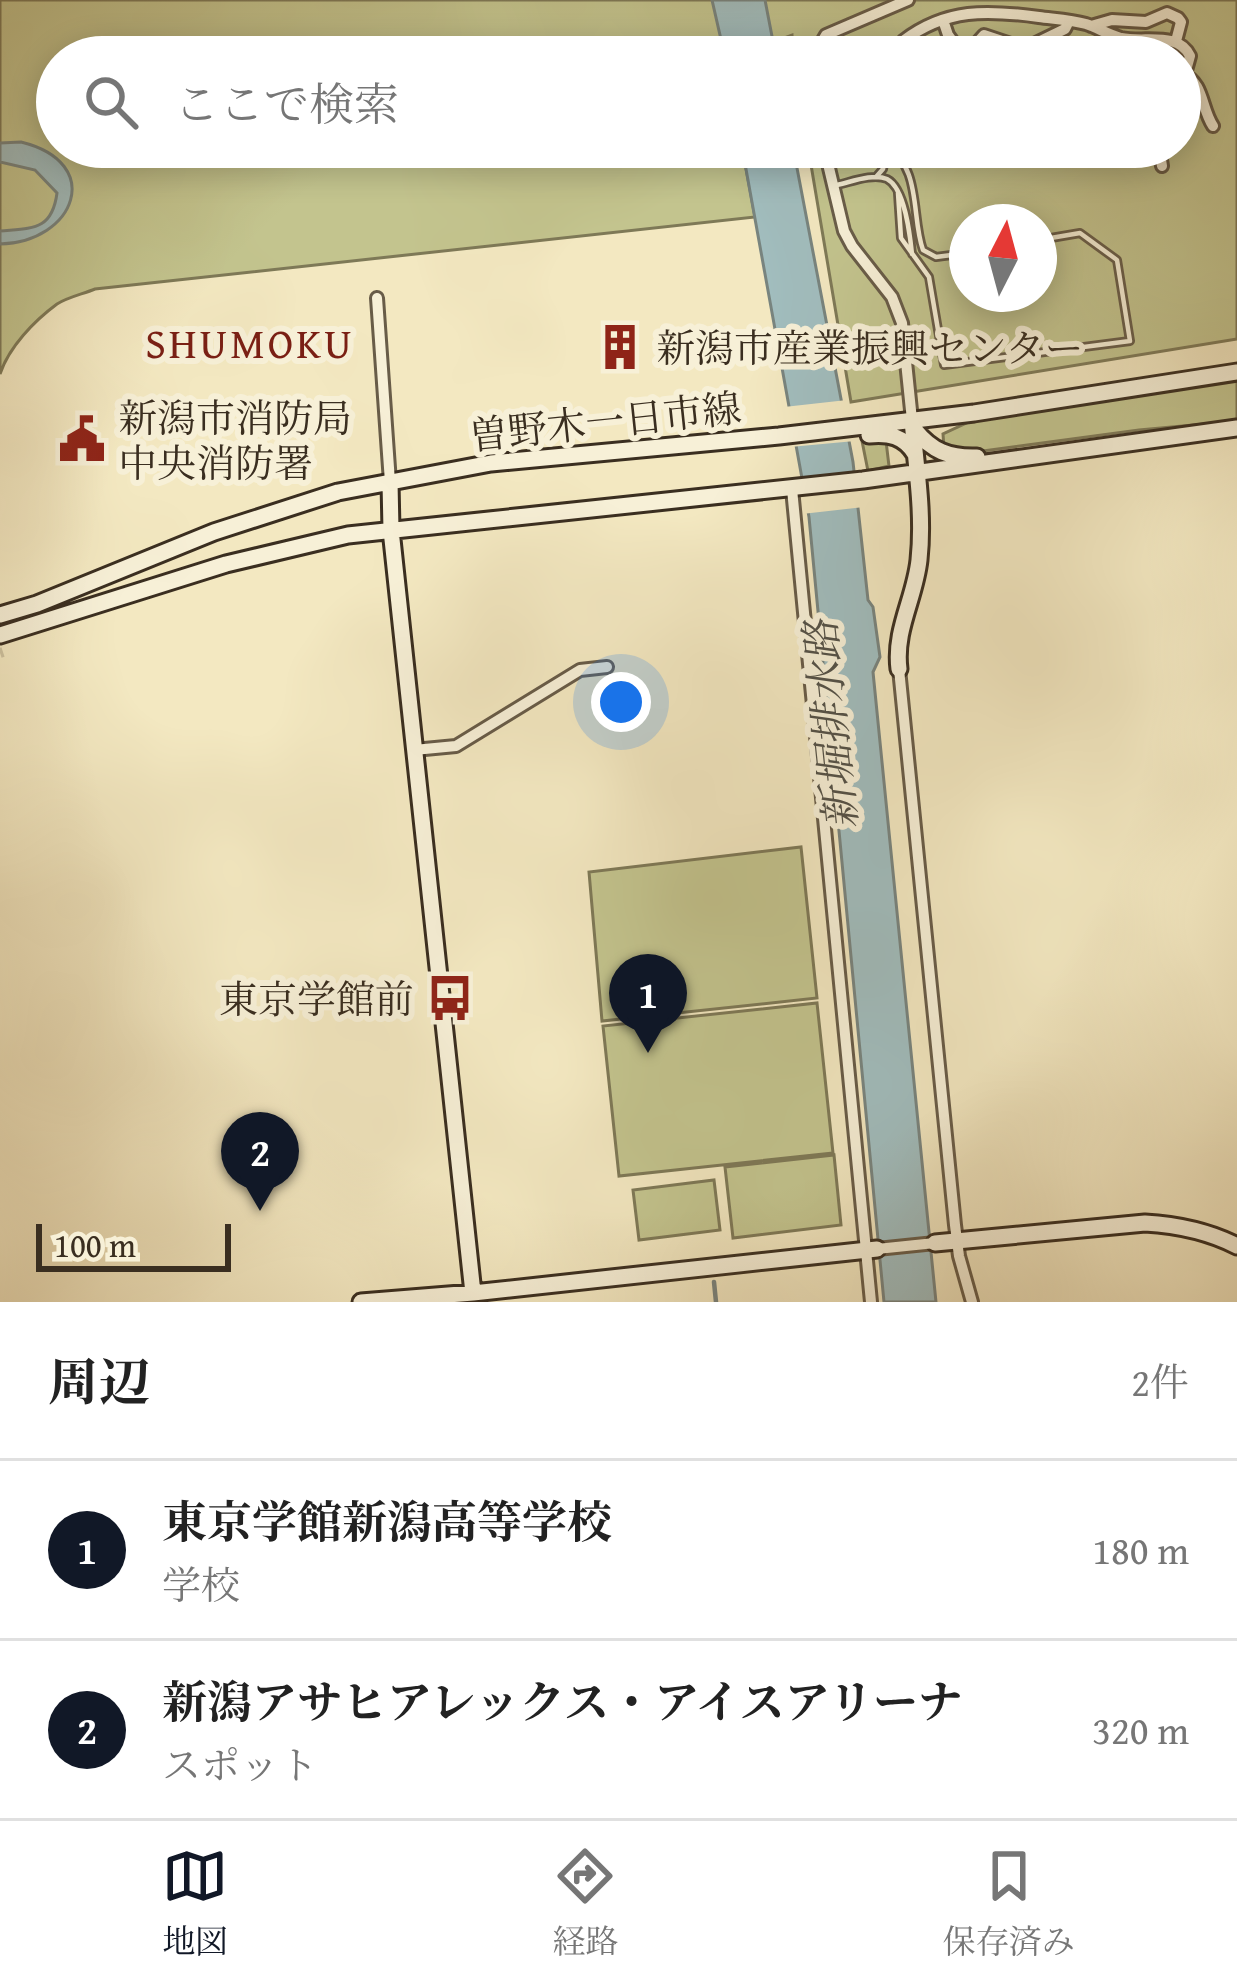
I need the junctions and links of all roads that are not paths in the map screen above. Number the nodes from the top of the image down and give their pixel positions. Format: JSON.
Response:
{"nodes":[{"id":1,"x":908,"y":0,"type":"edge"},
{"id":2,"x":943,"y":20,"type":"junction"},
{"id":3,"x":1070,"y":21,"type":"junction"},
{"id":4,"x":1091,"y":26,"type":"junction"},
{"id":5,"x":825,"y":36,"type":"edge"},
{"id":6,"x":910,"y":36,"type":"edge"},
{"id":7,"x":950,"y":36,"type":"edge"},
{"id":8,"x":1048,"y":36,"type":"edge"},
{"id":9,"x":1116,"y":36,"type":"edge"},
{"id":10,"x":1177,"y":36,"type":"edge"},
{"id":11,"x":1201,"y":100,"type":"edge"},
{"id":12,"x":1213,"y":126,"type":"dead end"},
{"id":13,"x":828,"y":168,"type":"edge"},
{"id":14,"x":884,"y":168,"type":"edge"},
{"id":15,"x":907,"y":168,"type":"edge"},
{"id":16,"x":875,"y":177,"type":"junction"},
{"id":17,"x":832,"y":186,"type":"junction"},
{"id":18,"x":1057,"y":237,"type":"edge"},
{"id":19,"x":949,"y":255,"type":"edge"},
{"id":20,"x":377,"y":298,"type":"dead end"},
{"id":21,"x":1237,"y":372,"type":"edge"},
{"id":22,"x":974,"y":413,"type":"junction"},
{"id":23,"x":1237,"y":428,"type":"edge"},
{"id":24,"x":853,"y":432,"type":"junction"},
{"id":25,"x":916,"y":449,"type":"junction"},
{"id":26,"x":1040,"y":457,"type":"junction"},
{"id":27,"x":882,"y":478,"type":"junction"},
{"id":28,"x":390,"y":482,"type":"junction"},
{"id":29,"x":794,"y":489,"type":"junction"},
{"id":30,"x":391,"y":530,"type":"junction"},
{"id":31,"x":0,"y":615,"type":"edge"},
{"id":32,"x":0,"y":635,"type":"edge"},
{"id":33,"x":607,"y":668,"type":"dead end"},
{"id":34,"x":899,"y":669,"type":"joint"},
{"id":35,"x":414,"y":750,"type":"junction"},
{"id":36,"x":958,"y":1242,"type":"junction"},
{"id":37,"x":935,"y":1244,"type":"joint"},
{"id":38,"x":1237,"y":1246,"type":"edge"},
{"id":39,"x":871,"y":1249,"type":"junction"},
{"id":40,"x":473,"y":1293,"type":"junction"},
{"id":41,"x":362,"y":1302,"type":"edge"},
{"id":42,"x":871,"y":1302,"type":"edge"},
{"id":43,"x":972,"y":1302,"type":"edge"}],
"edges":[{"from":1,"to":5,"type":"street"},
{"from":2,"to":3,"type":"street"},
{"from":2,"to":6,"type":"street"},
{"from":2,"to":7,"type":"street"},
{"from":3,"to":4,"type":"street"},
{"from":3,"to":8,"type":"street"},
{"from":4,"to":9,"type":"street"},
{"from":4,"to":10,"type":"street"},
{"from":11,"to":12,"type":"street"},
{"from":13,"to":17,"type":"street"},
{"from":14,"to":16,"type":"lane"},
{"from":15,"to":19,"type":"lane"},
{"from":16,"to":17,"type":"lane"},
{"from":16,"to":18,"type":"lane"},
{"from":17,"to":25,"type":"street"},
{"from":20,"to":28,"type":"street"},
{"from":21,"to":22,"type":"main road","name":"曽野木一日市線"},
{"from":22,"to":25,"type":"main road","name":"曽野木一日市線"},
{"from":22,"to":25,"type":"main road"},
{"from":23,"to":26,"type":"main road","name":"曽野木一日市線"},
{"from":24,"to":25,"type":"main road","name":"曽野木一日市線"},
{"from":24,"to":25,"type":"main road"},
{"from":24,"to":28,"type":"main road","name":"曽野木一日市線"},
{"from":25,"to":26,"type":"main road","name":"曽野木一日市線"},
{"from":25,"to":26,"type":"main road"},
{"from":25,"to":27,"type":"main road","name":"曽野木一日市線"},
{"from":25,"to":27,"type":"main road"},
{"from":25,"to":34,"type":"main road"},
{"from":27,"to":29,"type":"main road","name":"曽野木一日市線"},
{"from":28,"to":30,"type":"main road"},
{"from":28,"to":31,"type":"main road","name":"曽野木一日市線"},
{"from":29,"to":30,"type":"main road","name":"曽野木一日市線"},
{"from":29,"to":39,"type":"street"},
{"from":30,"to":32,"type":"main road","name":"曽野木一日市線"},
{"from":30,"to":35,"type":"main road"},
{"from":33,"to":35,"type":"street"},
{"from":34,"to":36,"type":"street"},
{"from":35,"to":40,"type":"main road"},
{"from":36,"to":37,"type":"main road"},
{"from":36,"to":38,"type":"main road"},
{"from":36,"to":43,"type":"street"},
{"from":37,"to":39,"type":"street"},
{"from":39,"to":40,"type":"main road"},
{"from":39,"to":42,"type":"street"},
{"from":40,"to":41,"type":"main road"}]}
